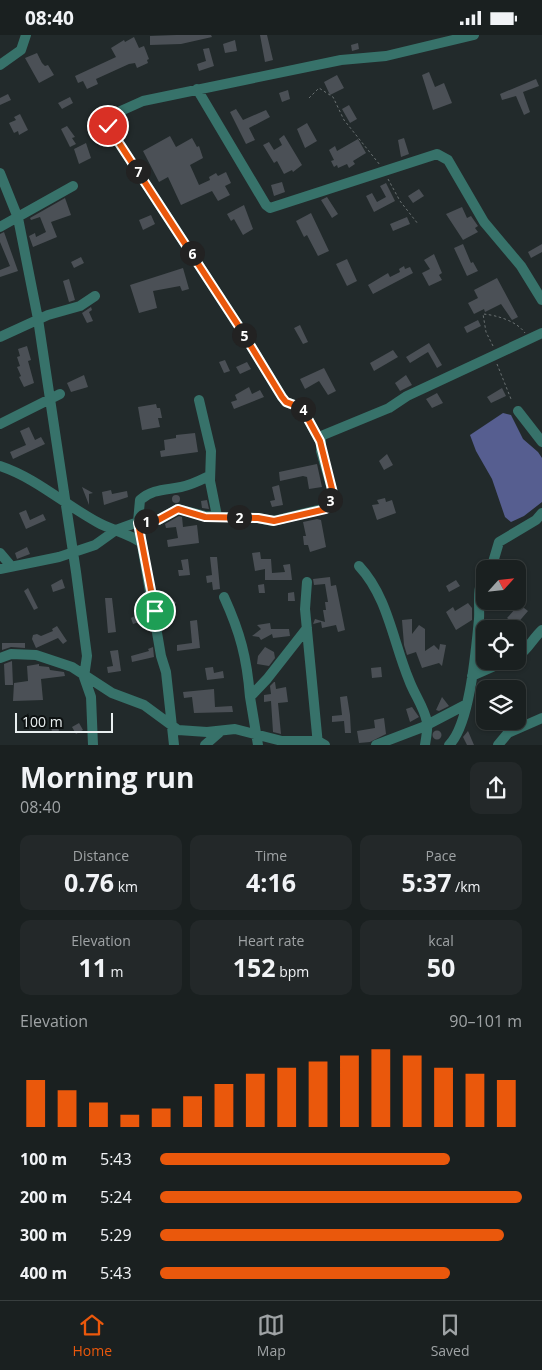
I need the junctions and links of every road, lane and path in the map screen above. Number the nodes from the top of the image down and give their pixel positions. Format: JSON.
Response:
{"nodes":[{"id":1,"x":26,"y":35,"type":"edge"},
{"id":2,"x":474,"y":35,"type":"edge"},
{"id":3,"x":0,"y":65,"type":"edge"},
{"id":4,"x":196,"y":89,"type":"junction"},
{"id":5,"x":308,"y":98,"type":"dead end"},
{"id":6,"x":383,"y":171,"type":"junction"},
{"id":7,"x":0,"y":173,"type":"edge"},
{"id":8,"x":72,"y":186,"type":"dead end"},
{"id":9,"x":18,"y":218,"type":"junction"},
{"id":10,"x":418,"y":224,"type":"dead end"},
{"id":11,"x":0,"y":227,"type":"edge"},
{"id":12,"x":95,"y":296,"type":"dead end"},
{"id":13,"x":542,"y":300,"type":"edge"},
{"id":14,"x":38,"y":319,"type":"junction"},
{"id":15,"x":542,"y":333,"type":"edge"},
{"id":16,"x":0,"y":337,"type":"edge"},
{"id":17,"x":60,"y":394,"type":"dead end"},
{"id":18,"x":51,"y":400,"type":"junction"},
{"id":19,"x":199,"y":400,"type":"dead end"},
{"id":20,"x":518,"y":411,"type":"dead end"},
{"id":21,"x":0,"y":424,"type":"edge"},
{"id":22,"x":320,"y":441,"type":"junction"},
{"id":23,"x":542,"y":442,"type":"edge"},
{"id":24,"x":0,"y":466,"type":"edge"},
{"id":25,"x":207,"y":477,"type":"dead end"},
{"id":26,"x":65,"y":502,"type":"junction"},
{"id":27,"x":542,"y":513,"type":"edge"},
{"id":28,"x":217,"y":517,"type":"junction"},
{"id":29,"x":138,"y":523,"type":"junction"},
{"id":30,"x":116,"y":531,"type":"junction"},
{"id":31,"x":142,"y":543,"type":"junction"},
{"id":32,"x":73,"y":552,"type":"junction"},
{"id":33,"x":0,"y":553,"type":"edge"},
{"id":34,"x":494,"y":560,"type":"edge"},
{"id":35,"x":11,"y":566,"type":"junction"},
{"id":36,"x":358,"y":566,"type":"dead end"},
{"id":37,"x":0,"y":569,"type":"edge"},
{"id":38,"x":307,"y":582,"type":"dead end"},
{"id":39,"x":224,"y":597,"type":"dead end"},
{"id":40,"x":479,"y":610,"type":"edge"},
{"id":41,"x":307,"y":628,"type":"junction"},
{"id":42,"x":542,"y":630,"type":"edge"},
{"id":43,"x":526,"y":650,"type":"edge"},
{"id":44,"x":0,"y":657,"type":"edge"},
{"id":45,"x":486,"y":670,"type":"edge"},
{"id":46,"x":472,"y":676,"type":"junction"},
{"id":47,"x":84,"y":677,"type":"junction"},
{"id":48,"x":250,"y":697,"type":"junction"},
{"id":49,"x":467,"y":704,"type":"junction"},
{"id":50,"x":542,"y":718,"type":"edge"},
{"id":51,"x":428,"y":724,"type":"junction"},
{"id":52,"x":171,"y":726,"type":"junction"},
{"id":53,"x":222,"y":730,"type":"junction"},
{"id":54,"x":255,"y":733,"type":"junction"},
{"id":55,"x":400,"y":742,"type":"edge"},
{"id":56,"x":320,"y":744,"type":"edge"},
{"id":57,"x":93,"y":745,"type":"edge"},
{"id":58,"x":174,"y":745,"type":"edge"},
{"id":59,"x":205,"y":745,"type":"edge"},
{"id":60,"x":258,"y":745,"type":"edge"},
{"id":61,"x":376,"y":745,"type":"edge"},
{"id":62,"x":425,"y":745,"type":"edge"},
{"id":63,"x":449,"y":745,"type":"edge"},
{"id":64,"x":498,"y":745,"type":"edge"}],
"edges":[{"from":1,"to":3,"type":"street"},
{"from":2,"to":4,"type":"street"},
{"from":4,"to":6,"type":"street"},
{"from":4,"to":22,"type":"street"},
{"from":5,"to":6,"type":"path"},
{"from":6,"to":10,"type":"path"},
{"from":6,"to":13,"type":"street"},
{"from":7,"to":9,"type":"street"},
{"from":8,"to":9,"type":"street"},
{"from":9,"to":11,"type":"street"},
{"from":9,"to":14,"type":"street"},
{"from":12,"to":14,"type":"street"},
{"from":14,"to":16,"type":"street"},
{"from":14,"to":18,"type":"street"},
{"from":15,"to":22,"type":"street"},
{"from":17,"to":18,"type":"street"},
{"from":18,"to":21,"type":"street"},
{"from":18,"to":26,"type":"street"},
{"from":19,"to":28,"type":"street"},
{"from":20,"to":23,"type":"street"},
{"from":22,"to":28,"type":"street"},
{"from":24,"to":26,"type":"street"},
{"from":25,"to":29,"type":"street"},
{"from":26,"to":30,"type":"street"},
{"from":26,"to":32,"type":"street"},
{"from":27,"to":34,"type":"street"},
{"from":28,"to":29,"type":"street"},
{"from":29,"to":30,"type":"street"},
{"from":29,"to":31,"type":"street"},
{"from":30,"to":31,"type":"street"},
{"from":30,"to":32,"type":"street"},
{"from":31,"to":52,"type":"street"},
{"from":32,"to":35,"type":"street"},
{"from":32,"to":47,"type":"street"},
{"from":33,"to":35,"type":"street"},
{"from":35,"to":37,"type":"street"},
{"from":36,"to":51,"type":"street"},
{"from":38,"to":41,"type":"street"},
{"from":39,"to":48,"type":"street"},
{"from":40,"to":46,"type":"street"},
{"from":41,"to":48,"type":"street"},
{"from":41,"to":56,"type":"street"},
{"from":42,"to":43,"type":"street"},
{"from":44,"to":47,"type":"street"},
{"from":45,"to":46,"type":"street"},
{"from":46,"to":49,"type":"street"},
{"from":47,"to":52,"type":"street"},
{"from":47,"to":57,"type":"street"},
{"from":48,"to":54,"type":"street"},
{"from":49,"to":51,"type":"street"},
{"from":49,"to":63,"type":"street"},
{"from":50,"to":64,"type":"street"},
{"from":51,"to":55,"type":"street"},
{"from":51,"to":62,"type":"street"},
{"from":52,"to":53,"type":"street"},
{"from":52,"to":58,"type":"street"},
{"from":53,"to":54,"type":"street"},
{"from":53,"to":59,"type":"street"},
{"from":54,"to":56,"type":"street"},
{"from":54,"to":60,"type":"street"},
{"from":55,"to":61,"type":"street"}]}
